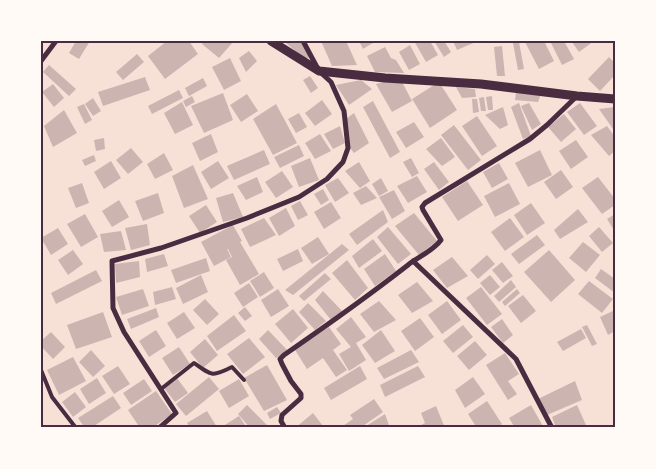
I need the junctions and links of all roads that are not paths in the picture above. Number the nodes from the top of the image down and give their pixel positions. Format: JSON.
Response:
{"nodes":[{"id":1,"x":56,"y":41,"type":"edge"},
{"id":2,"x":271,"y":41,"type":"edge"},
{"id":3,"x":303,"y":41,"type":"edge"},
{"id":4,"x":41,"y":61,"type":"edge"},
{"id":5,"x":319,"y":71,"type":"junction"},
{"id":6,"x":577,"y":96,"type":"junction"},
{"id":7,"x":615,"y":99,"type":"edge"},
{"id":8,"x":413,"y":261,"type":"junction"},
{"id":9,"x":41,"y":370,"type":"edge"},
{"id":10,"x":244,"y":380,"type":"dead end"},
{"id":11,"x":161,"y":389,"type":"junction"},
{"id":12,"x":76,"y":428,"type":"edge"},
{"id":13,"x":159,"y":428,"type":"edge"},
{"id":14,"x":285,"y":428,"type":"edge"},
{"id":15,"x":552,"y":428,"type":"edge"}],
"edges":[{"from":1,"to":4,"type":"street"},
{"from":2,"to":5,"type":"street"},
{"from":3,"to":5,"type":"street"},
{"from":5,"to":6,"type":"street"},
{"from":5,"to":11,"type":"street"},
{"from":6,"to":7,"type":"street"},
{"from":6,"to":8,"type":"street"},
{"from":8,"to":14,"type":"street"},
{"from":8,"to":15,"type":"street"},
{"from":9,"to":12,"type":"lane"},
{"from":10,"to":11,"type":"lane"},
{"from":11,"to":13,"type":"street"}]}
